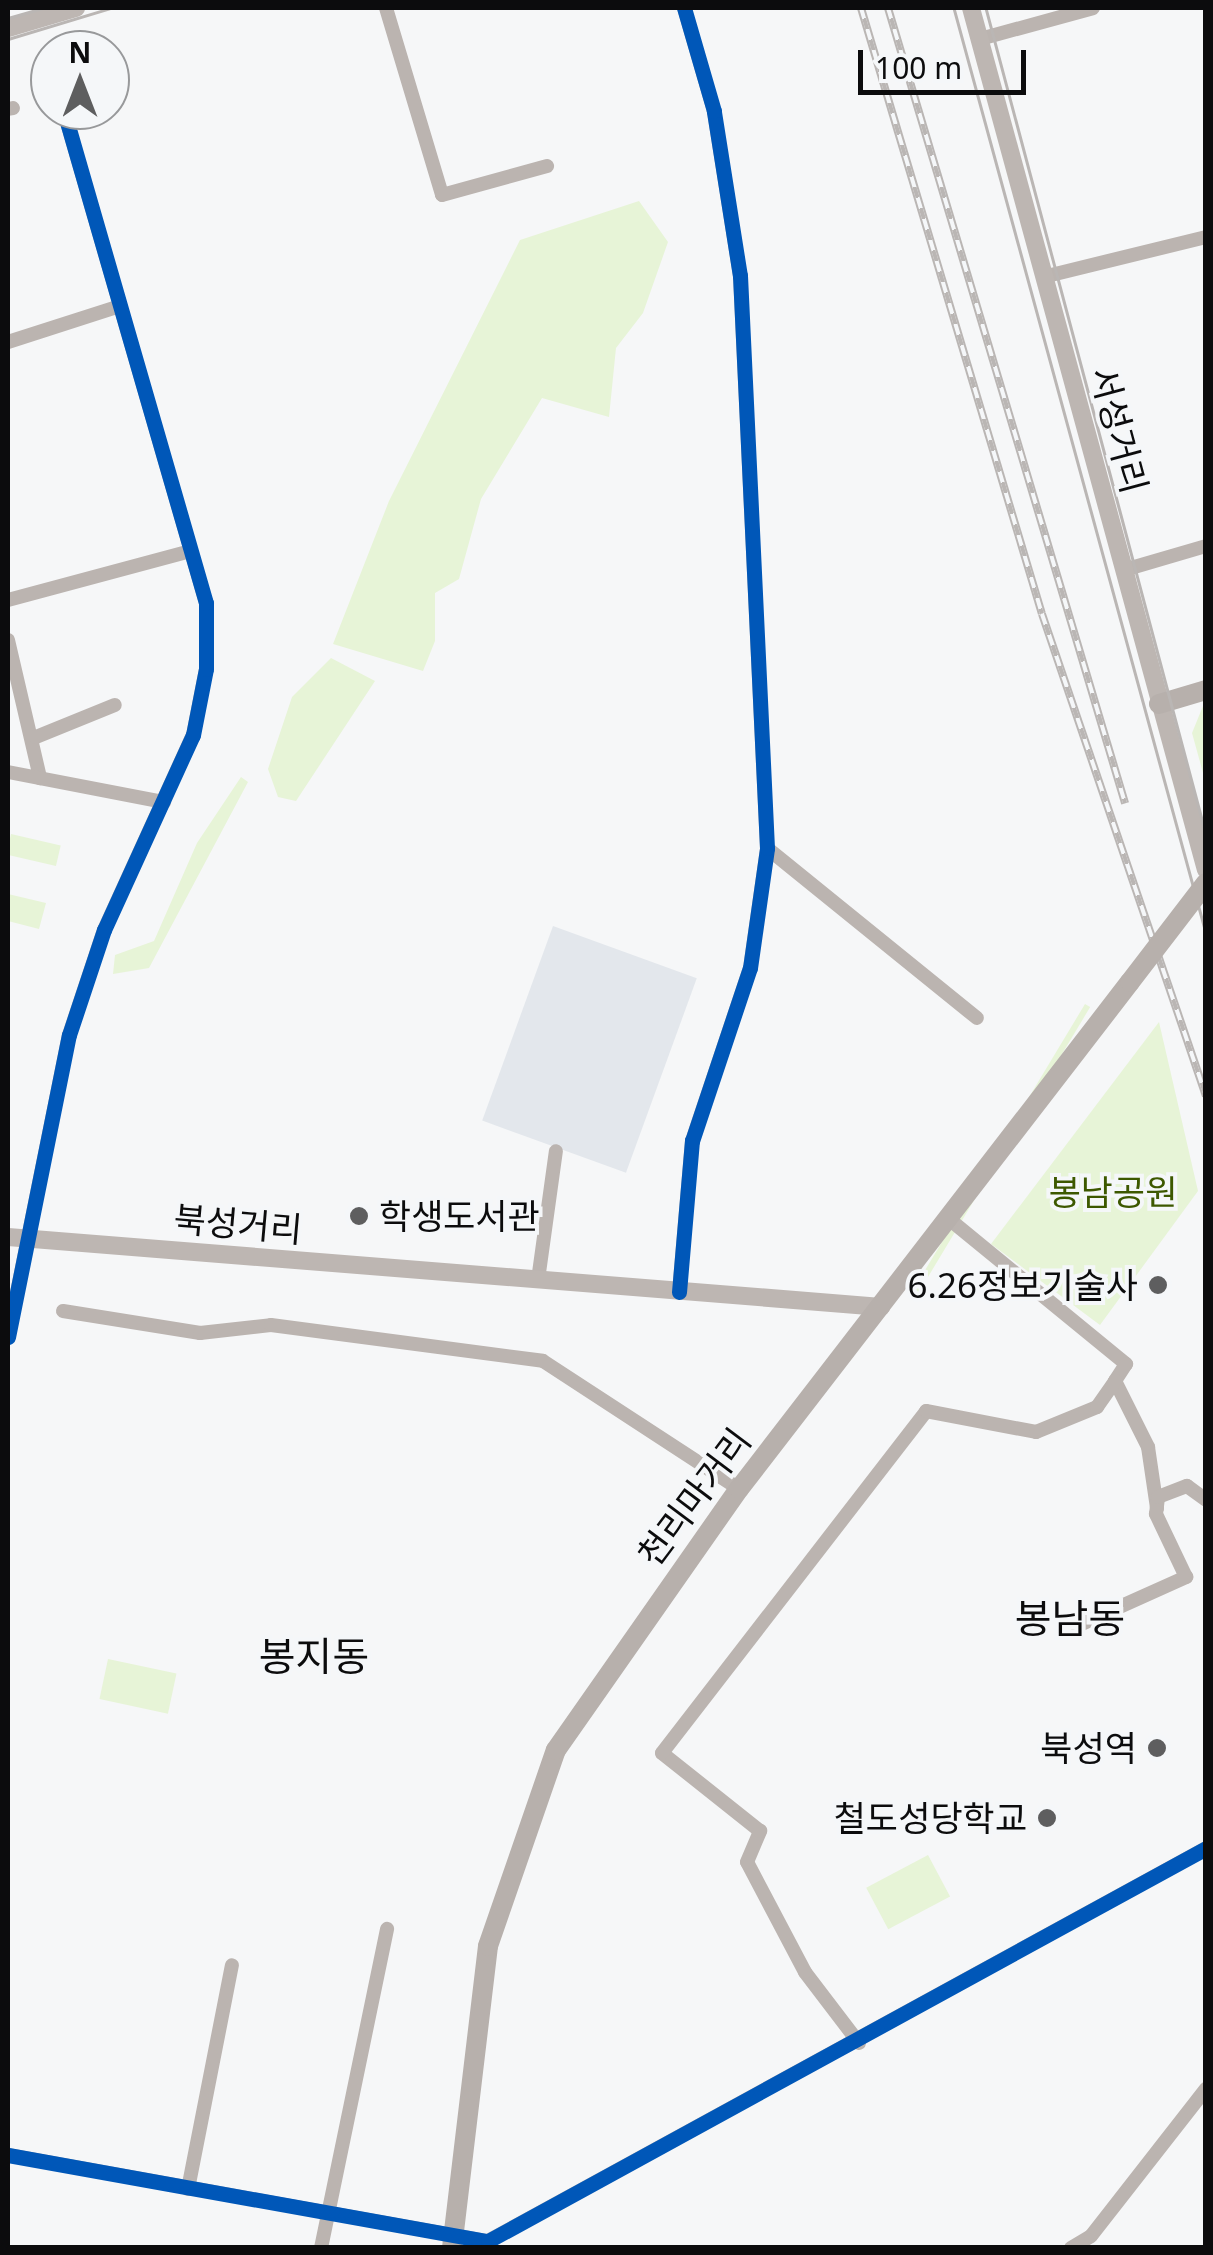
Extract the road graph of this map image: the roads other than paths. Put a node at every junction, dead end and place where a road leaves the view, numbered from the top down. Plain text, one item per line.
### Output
1 (76, 8) edge
2 (386, 8) edge
3 (684, 8) edge
4 (972, 8) edge
5 (1093, 8) edge
6 (8, 28) edge
7 (980, 39) junction
8 (69, 130) edge
9 (547, 166) dead end
10 (1206, 237) edge
11 (1043, 276) junction
12 (120, 306) junction
13 (8, 342) edge
14 (1206, 546) edge
15 (192, 551) junction
16 (1124, 570) junction
17 (8, 600) edge
18 (8, 640) edge
19 (1206, 690) edge
20 (1159, 704) junction
21 (115, 705) dead end
22 (36, 737) junction
23 (8, 772) edge
24 (40, 778) junction
25 (164, 802) junction
26 (767, 848) junction
27 (1206, 870) edge
28 (1206, 883) edge
29 (977, 1018) dead end
30 (556, 1151) dead end
31 (949, 1219) junction
32 (17, 1237) edge
33 (538, 1280) junction
34 (679, 1292) junction
35 (881, 1306) junction
36 (63, 1311) dead end
37 (8, 1337) edge
38 (1116, 1381) junction
39 (1149, 1474) junction
40 (1175, 1485) junction
41 (739, 1489) junction
42 (1206, 1500) edge
43 (1157, 1508) junction
44 (1077, 1626) dead end
45 (1206, 1848) edge
46 (386, 1930) dead end
47 (232, 1966) dead end
48 (859, 2044) junction
49 (1206, 2089) edge
50 (8, 2155) edge
51 (188, 2190) junction
52 (328, 2216) junction
53 (1090, 2242) edge
54 (452, 2244) edge
55 (321, 2248) edge
56 (1071, 2248) edge

1 - 6 main road
2 - 9 street
3 - 26 street
4 - 7 main road, 서성거리
5 - 7 street
7 - 11 main road, 서성거리
8 - 12 street
10 - 11 street
11 - 16 main road, 서성거리
12 - 13 street
12 - 15 street
14 - 16 street
15 - 17 street
15 - 25 street
16 - 20 main road, 서성거리
18 - 22 street
19 - 20 highway
20 - 27 main road, 서성거리
21 - 22 street
22 - 24 street
23 - 24 street
24 - 25 street
25 - 32 street
26 - 29 street
26 - 34 street
28 - 31 highway, 천리마거리, bridge
30 - 33 street
31 - 35 highway, 천리마거리
31 - 38 street
32 - 33 main road, 북성거리
32 - 37 street
33 - 34 main road, 북성거리
34 - 35 main road, 북성거리
35 - 41 highway, 천리마거리
36 - 41 street
38 - 39 street
38 - 48 street
39 - 40 street
39 - 43 street
40 - 42 street
40 - 43 street
41 - 54 highway, 천리마거리
43 - 44 street
45 - 48 street
46 - 52 street
47 - 51 street
48 - 54 street
49 - 53 street
50 - 51 street
51 - 52 street
52 - 54 street
52 - 55 street
53 - 56 street

